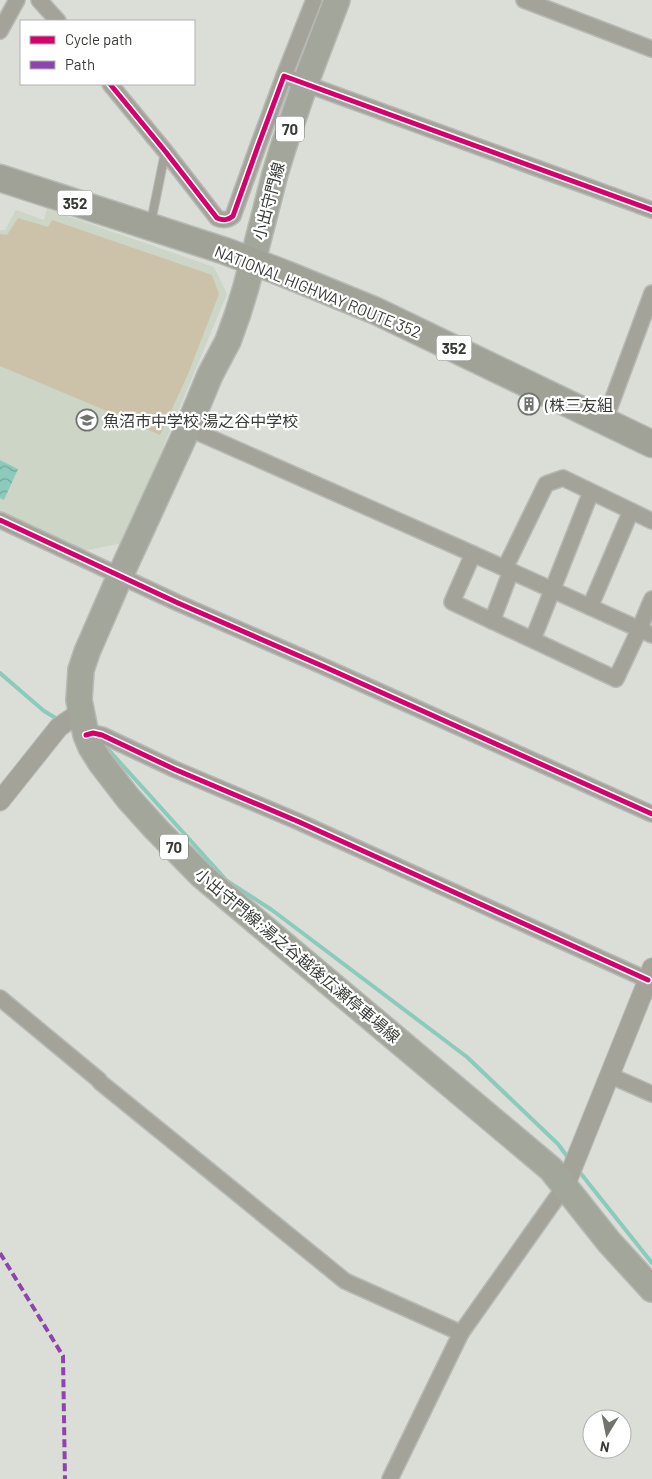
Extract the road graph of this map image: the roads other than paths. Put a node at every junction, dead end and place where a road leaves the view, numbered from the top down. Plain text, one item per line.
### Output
1 (17, 0) edge
2 (39, 0) edge
3 (314, 0) edge
4 (337, 0) edge
5 (524, 0) edge
6 (57, 20) edge
7 (0, 30) edge
8 (652, 50) edge
9 (295, 80) junction
10 (111, 85) edge
11 (165, 151) junction
12 (0, 178) edge
13 (652, 210) edge
14 (150, 227) junction
15 (252, 261) junction
16 (652, 293) edge
17 (604, 420) junction
18 (188, 428) junction
19 (652, 444) edge
20 (591, 492) junction
21 (631, 511) junction
22 (0, 520) edge
23 (652, 521) edge
24 (473, 554) junction
25 (508, 570) junction
26 (120, 576) junction
27 (552, 590) junction
28 (652, 599) edge
29 (590, 607) junction
30 (492, 620) junction
31 (646, 633) edge
32 (532, 640) junction
33 (84, 724) junction
34 (0, 800) edge
35 (652, 814) edge
36 (650, 974) edge
37 (0, 998) edge
38 (609, 1075) junction
39 (652, 1094) edge
40 (565, 1186) junction
41 (652, 1289) edge
42 (461, 1333) junction
43 (390, 1479) edge

1 - 7 street
2 - 6 street
3 - 9 street
4 - 9 main road, 小出守門線 / 70
5 - 8 street
9 - 11 street
9 - 13 street
9 - 15 main road, 小出守門線 / 70
10 - 11 street
11 - 14 lane
12 - 14 highway, NATIONAL HIGHWAY ROUTE 352 / 352
14 - 15 highway, NATIONAL HIGHWAY ROUTE 352 / 352
15 - 17 highway, NATIONAL HIGHWAY ROUTE 352 / 352
15 - 18 main road, 小出守門線;湯之谷越後広瀬停車場線 / 70
16 - 17 street
17 - 19 highway, NATIONAL HIGHWAY ROUTE 352 / 352
18 - 24 street
18 - 26 main road, 小出守門線;湯之谷越後広瀬停車場線 / 70
20 - 21 street
20 - 25 street
20 - 27 street
21 - 23 street
21 - 29 street
22 - 26 street
24 - 25 street
24 - 30 street
25 - 27 street
25 - 30 street
26 - 33 main road, 小出守門線;湯之谷越後広瀬停車場線 / 70
26 - 35 street
27 - 29 street
27 - 32 street
28 - 31 street
29 - 31 street
30 - 32 street
31 - 32 street
33 - 34 street
33 - 36 street
33 - 40 main road, 小出守門線;湯之谷越後広瀬停車場線 / 70
36 - 38 street
37 - 42 street
38 - 39 street
38 - 40 street
40 - 41 main road, 小出守門線;湯之谷越後広瀬停車場線 / 70
40 - 42 street
42 - 43 street

